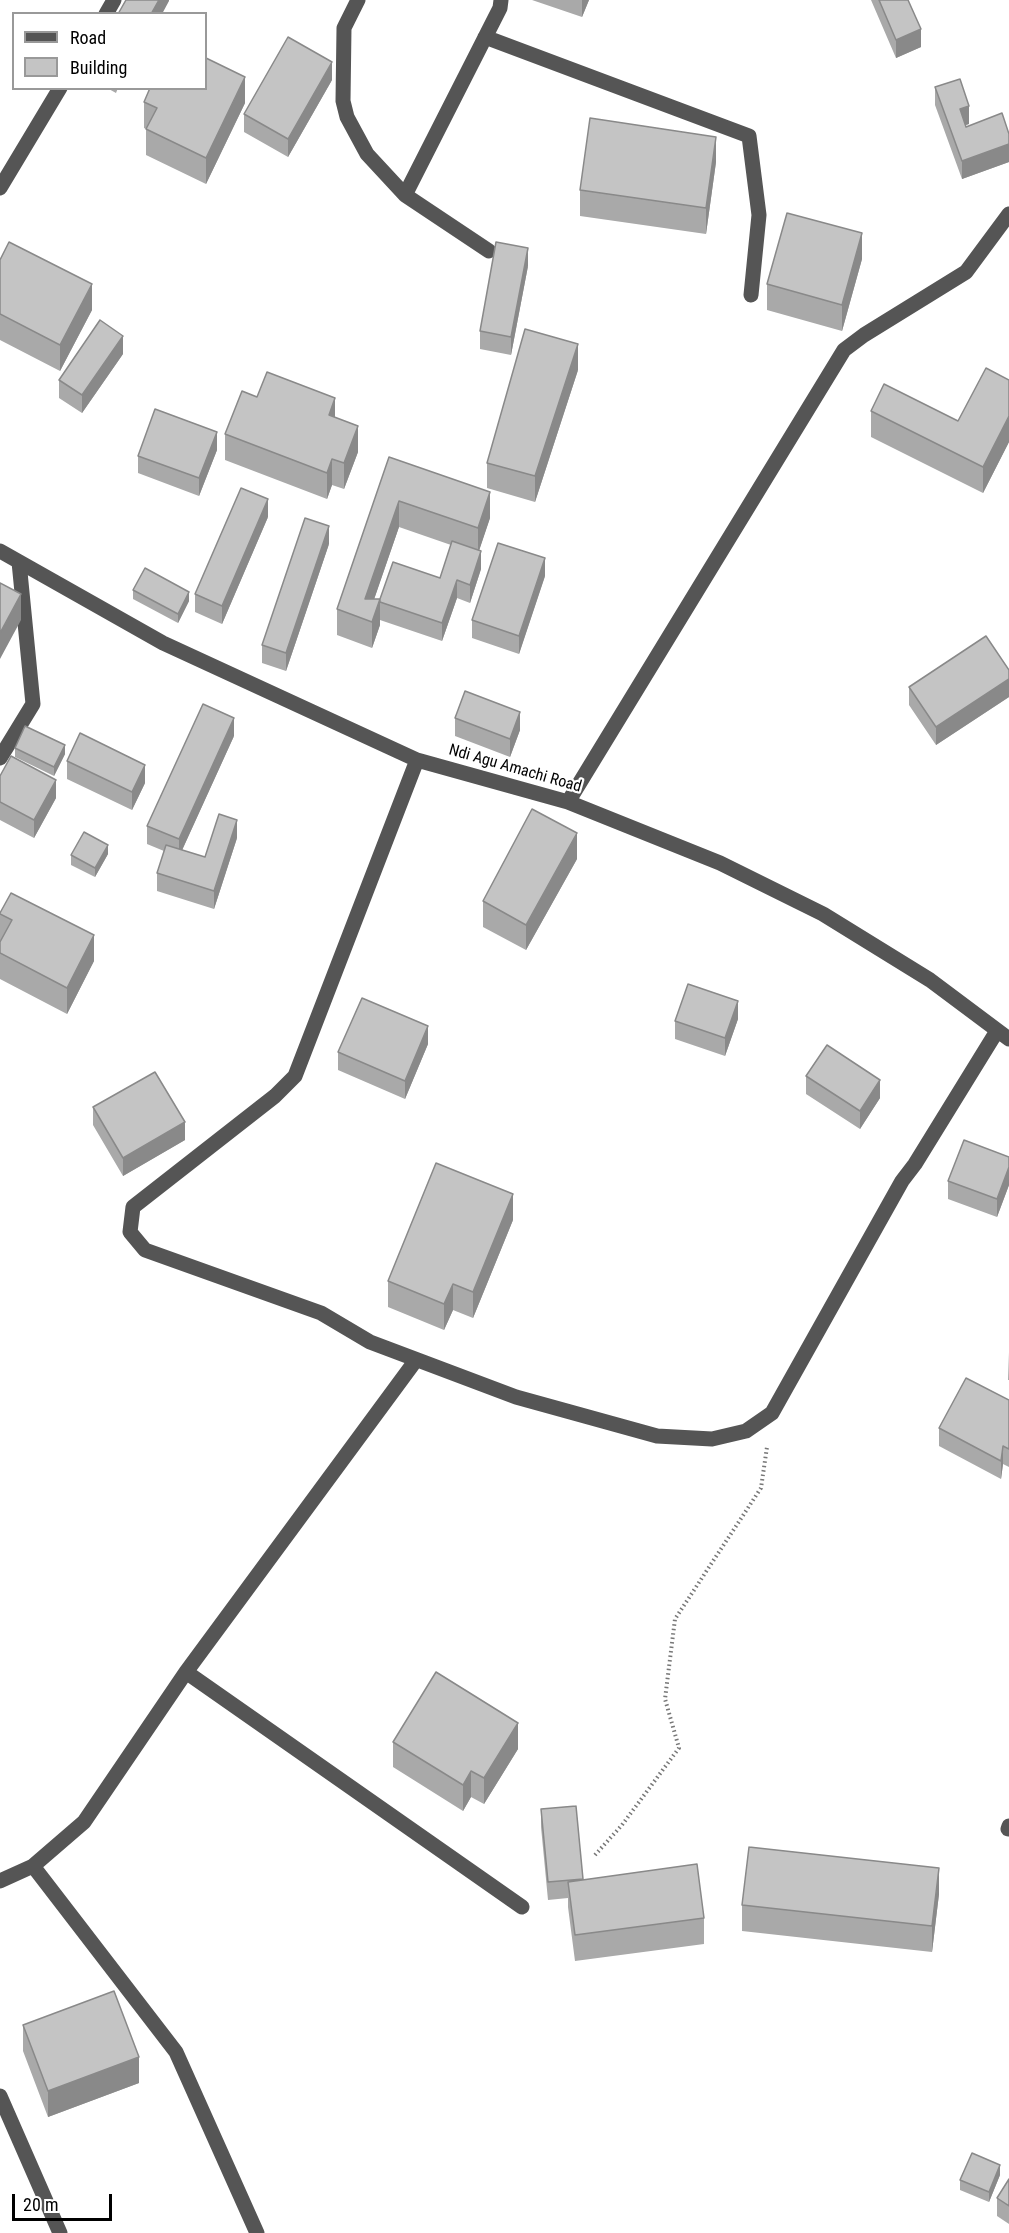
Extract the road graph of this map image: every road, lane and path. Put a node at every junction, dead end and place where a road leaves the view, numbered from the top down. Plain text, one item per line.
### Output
1 (358, 0) edge
2 (501, 0) edge
3 (485, 37) junction
4 (59, 90) edge
5 (0, 188) edge
6 (405, 195) junction
7 (1009, 214) edge
8 (489, 251) dead end
9 (751, 295) dead end
10 (0, 551) edge
11 (20, 561) junction
12 (0, 758) edge
13 (417, 760) junction
14 (568, 802) junction
15 (1003, 1035) edge
16 (416, 1360) junction
17 (772, 1413) junction
18 (186, 1672) junction
19 (595, 1855) dead end
20 (33, 1866) junction
21 (0, 1881) edge
22 (522, 1907) dead end
23 (0, 2097) edge
24 (60, 2233) edge
25 (257, 2233) edge

1 - 6 street
2 - 3 street
3 - 6 street
3 - 9 street
4 - 5 street
6 - 8 street
7 - 14 street
10 - 11 street, Ndi Agu Amachi Road
11 - 12 street
11 - 13 street, Ndi Agu Amachi Road
13 - 14 street, Ndi Agu Amachi Road
13 - 16 street
14 - 15 street, Ndi Agu Amachi Road
15 - 17 street
16 - 17 street
16 - 18 street
17 - 19 path
18 - 20 street
18 - 22 street
20 - 21 street
20 - 25 street
23 - 24 street

